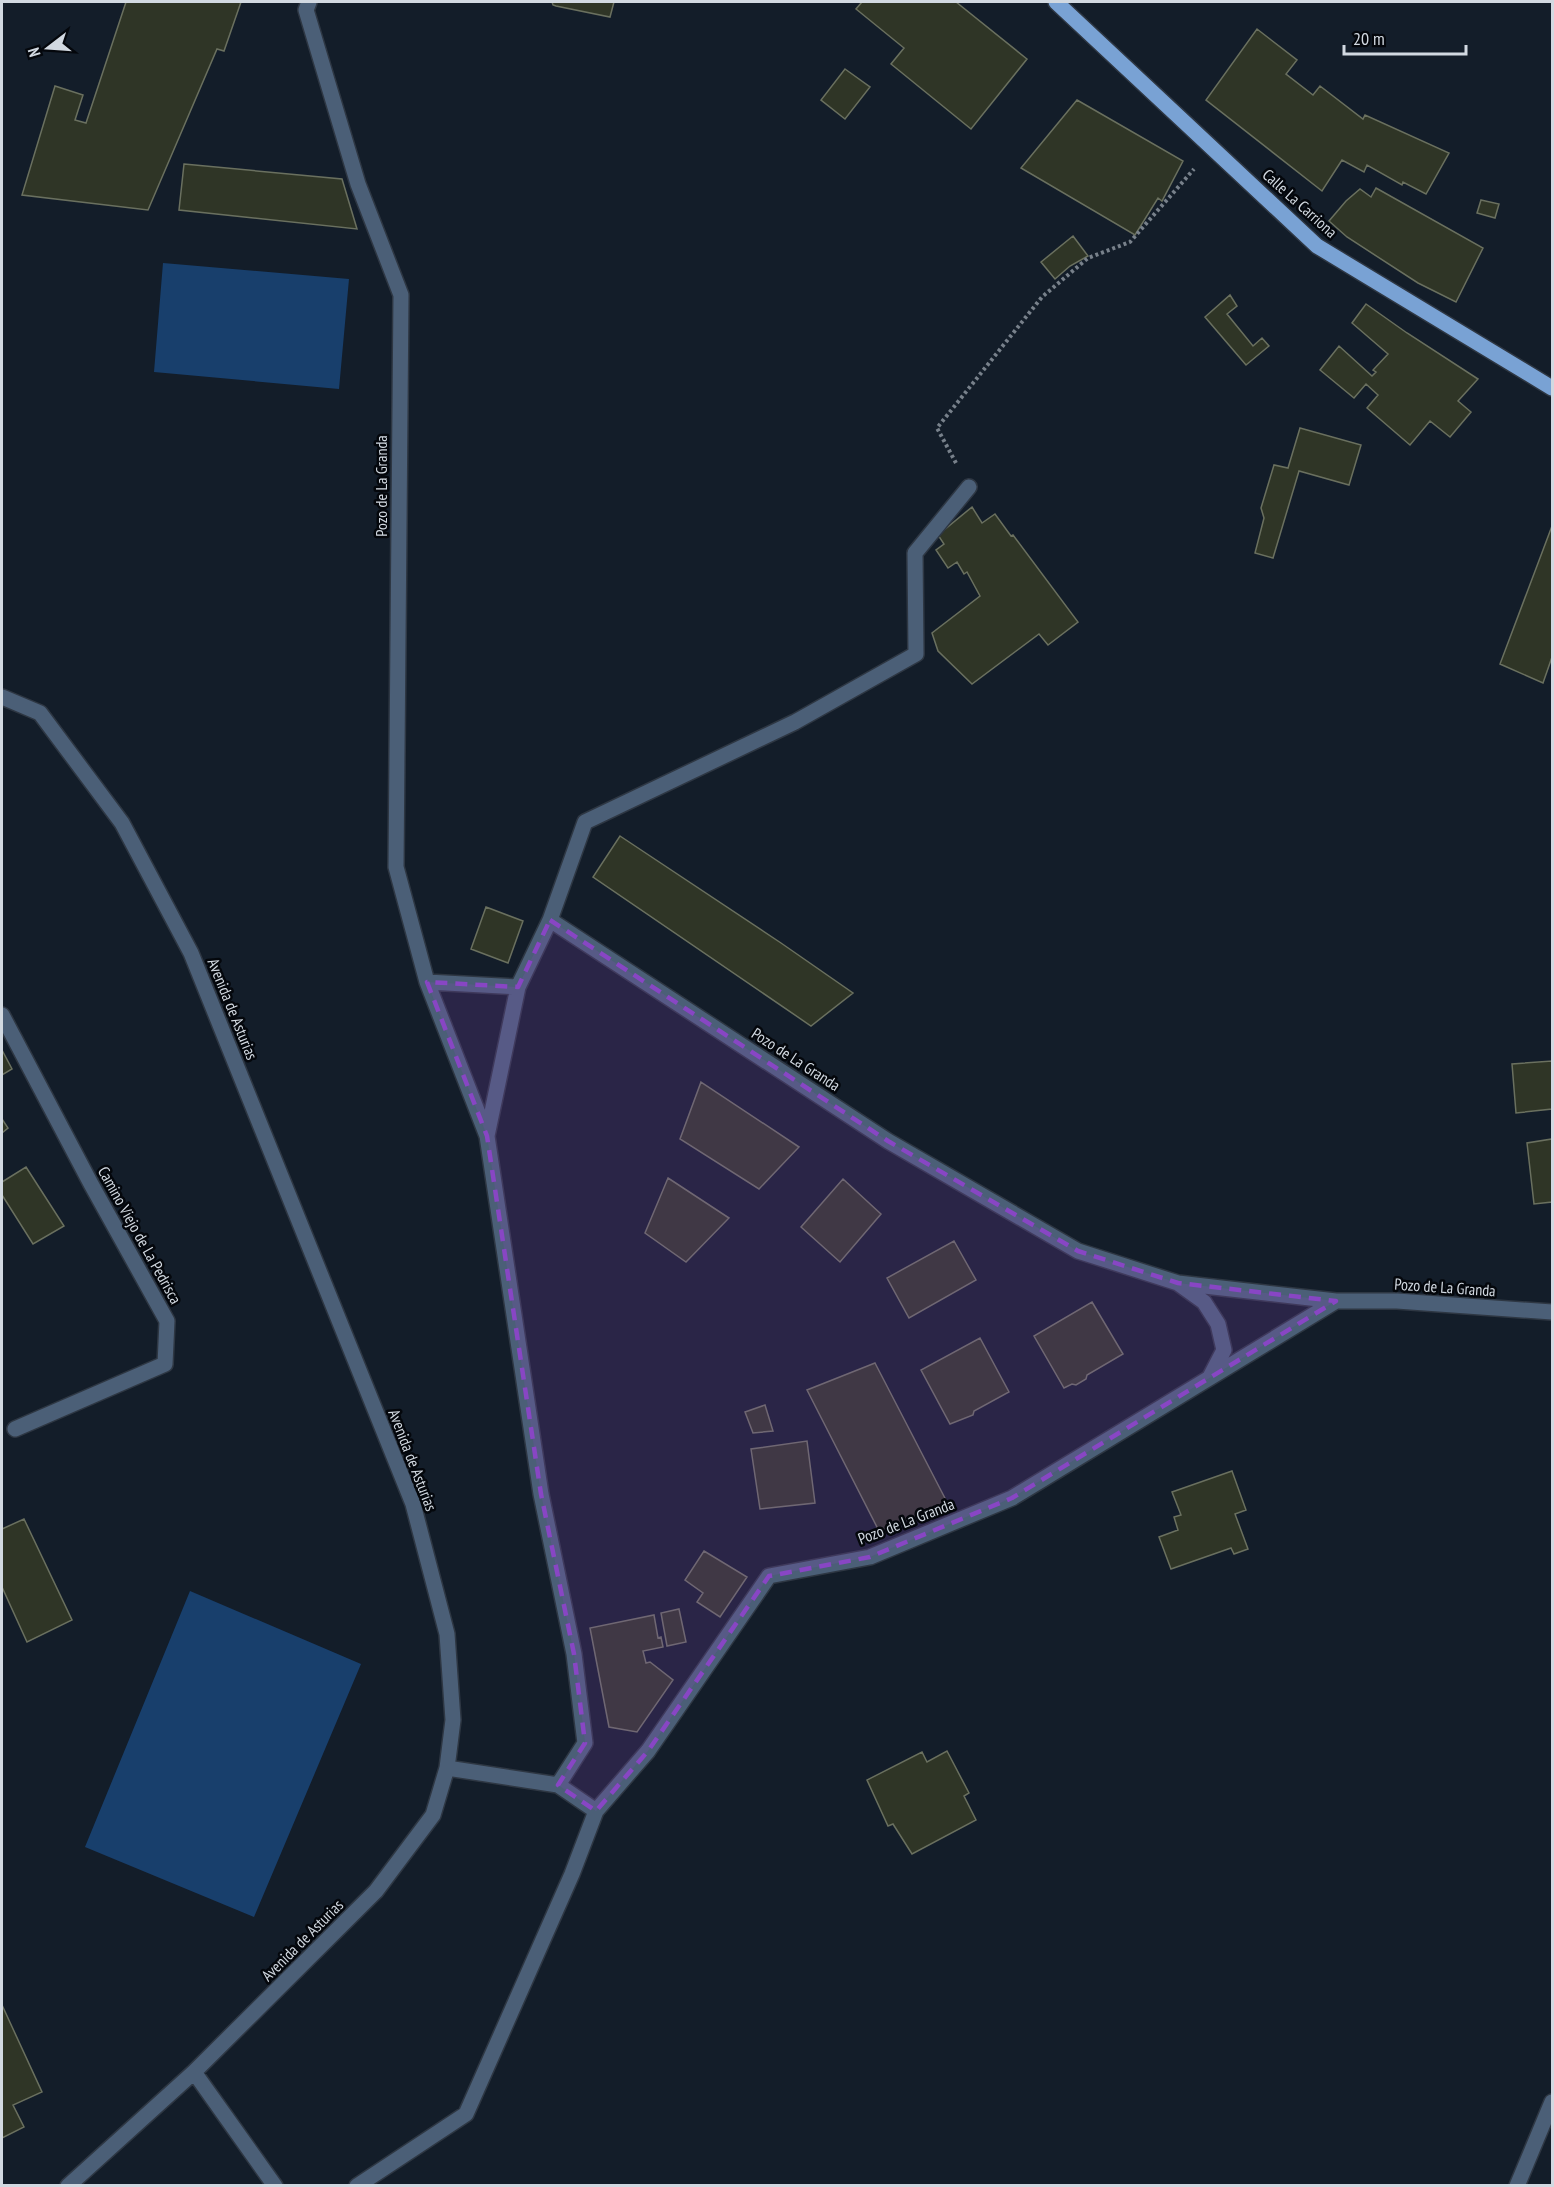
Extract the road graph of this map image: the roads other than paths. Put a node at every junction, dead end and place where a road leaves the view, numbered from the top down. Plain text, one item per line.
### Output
1 (309, 2) edge
2 (1056, 2) edge
3 (1552, 388) edge
4 (969, 487) road end
5 (2, 697) edge
6 (550, 920) junction
7 (427, 982) junction
8 (518, 987) junction
9 (2, 1015) edge
10 (487, 1136) junction
11 (1178, 1283) junction
12 (1336, 1301) junction
13 (1552, 1312) edge
14 (1210, 1377) junction
15 (15, 1429) dead end
16 (447, 1768) junction
17 (558, 1785) junction
18 (596, 1811) junction
19 (194, 2072) junction
20 (1552, 2102) edge
21 (68, 2186) edge
22 (275, 2186) edge
23 (357, 2186) edge
24 (1517, 2186) edge

1 - 7 street, Pozo de La Granda
2 - 3 main road, Calle La Carriona
4 - 6 street, Pozo de La Granda
5 - 16 street, Avenida de Asturias
6 - 8 street, Pozo de La Granda
6 - 11 street, Pozo de La Granda
7 - 8 street
7 - 10 street, Pozo de La Granda
8 - 10 street, Pozo de La Granda
9 - 15 street, Camino Viejo de La Pedrisca
10 - 17 street, Pozo de La Granda
11 - 12 street, Pozo de La Granda
11 - 14 street
12 - 13 street, Pozo de La Granda
12 - 14 street, Pozo de La Granda
14 - 18 street, Pozo de La Granda
16 - 17 street
16 - 19 street, Avenida de Asturias
17 - 18 street
18 - 23 street
19 - 21 street, Avenida de Asturias
19 - 22 street
20 - 24 street

